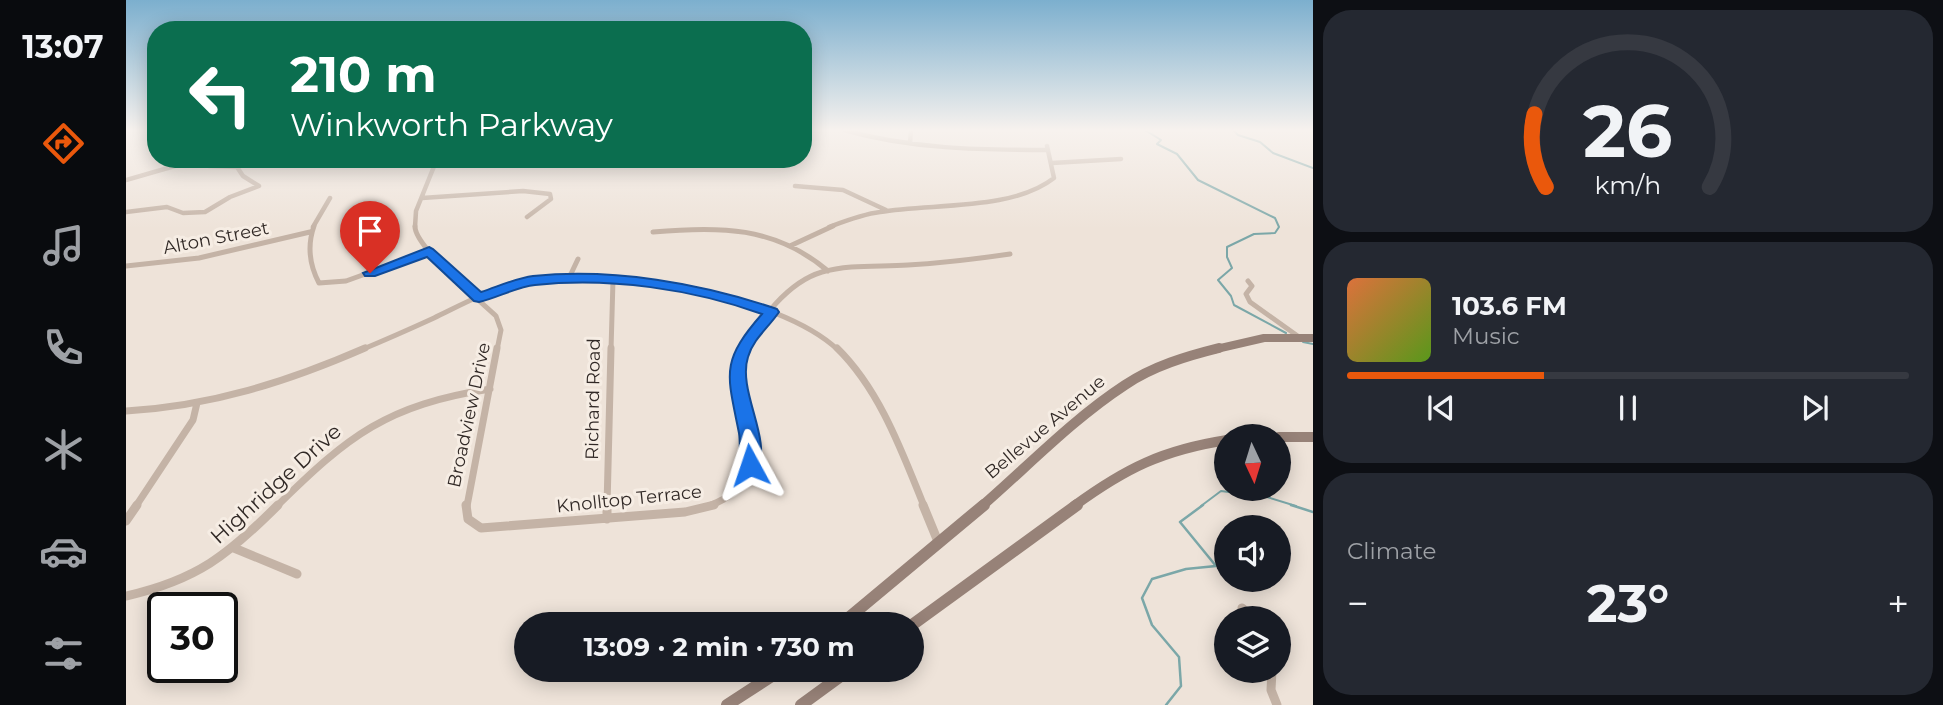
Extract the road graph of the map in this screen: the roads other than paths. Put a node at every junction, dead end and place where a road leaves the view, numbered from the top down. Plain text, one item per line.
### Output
1 (1052, 163) edge
2 (168, 168) edge
3 (238, 168) edge
4 (434, 168) edge
5 (126, 180) edge
6 (796, 186) dead end
7 (330, 198) dead end
8 (422, 198) junction
9 (887, 211) junction
10 (126, 212) edge
11 (527, 217) dead end
12 (310, 232) junction
13 (653, 232) dead end
14 (792, 245) junction
15 (429, 251) junction
16 (1010, 254) dead end
17 (578, 259) dead end
18 (126, 266) edge
19 (828, 271) junction
20 (569, 278) junction
21 (613, 280) junction
22 (1248, 281) dead end
23 (479, 298) junction
24 (772, 312) junction
25 (1300, 337) junction
26 (1313, 338) edge
27 (490, 389) junction
28 (197, 404) junction
29 (126, 411) edge
30 (1292, 437) edge
31 (1313, 437) edge
32 (1214, 442) edge
33 (607, 519) junction
34 (126, 521) edge
35 (492, 529) joint
36 (939, 544) junction
37 (234, 548) junction
38 (297, 574) dead end
39 (126, 596) edge
40 (856, 612) edge
41 (924, 616) edge
42 (762, 682) edge
43 (833, 682) edge
44 (1271, 683) edge
45 (727, 705) edge
46 (802, 705) edge
47 (1277, 705) edge

1 - 9 street
2 - 5 street
3 - 10 street
4 - 8 street, Broadview Drive
6 - 9 street
7 - 12 street
8 - 11 street
8 - 15 street, Broadview Drive
9 - 14 street
12 - 15 street
12 - 18 street, Alton Street
13 - 14 street
14 - 19 street
15 - 23 street, Broadview Drive
16 - 19 street, Knolltop Terrace
17 - 20 street
19 - 24 street, Knolltop Terrace
20 - 21 street
20 - 23 street
21 - 24 street
21 - 33 street, Richard Road
22 - 25 street
23 - 27 street, Broadview Drive
23 - 28 street
24 - 33 street, Knolltop Terrace
24 - 36 street
25 - 26 street, Bellevue Avenue
25 - 36 street, Bellevue Avenue
27 - 35 street, Broadview Drive
27 - 37 street, Highridge Drive
28 - 29 street
28 - 34 street
30 - 31 street
32 - 41 street
33 - 35 street, Knolltop Terrace
36 - 40 street, Bellevue Avenue
37 - 38 street
37 - 39 street, Highridge Drive
42 - 45 street
43 - 46 street
44 - 47 street

